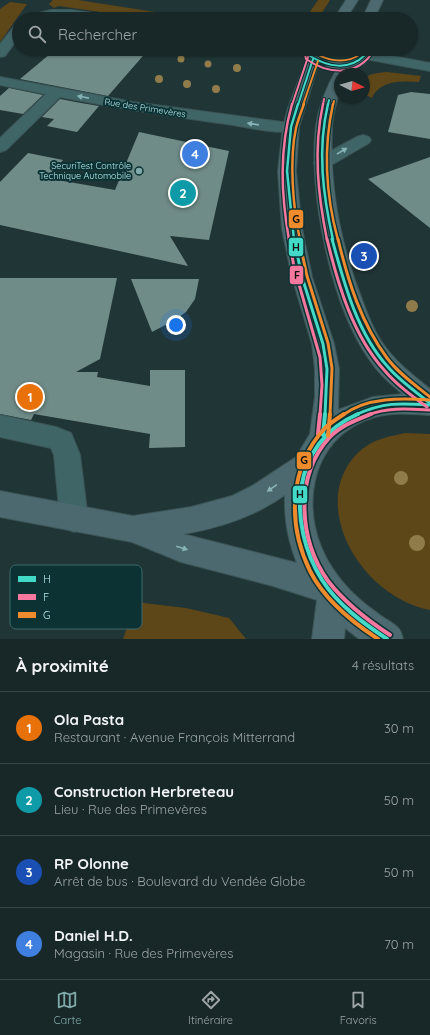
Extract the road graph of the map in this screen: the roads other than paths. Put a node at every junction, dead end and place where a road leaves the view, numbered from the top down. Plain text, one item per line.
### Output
1 (352, 0) edge
2 (377, 0) edge
3 (38, 4) dead end
4 (36, 12) edge
5 (344, 12) edge
6 (371, 12) edge
7 (12, 37) edge
8 (0, 53) edge
9 (310, 56) edge
10 (314, 56) edge
11 (361, 56) edge
12 (381, 56) edge
13 (346, 65) junction
14 (430, 67) edge
15 (0, 81) edge
16 (57, 92) junction
17 (292, 127) junction
18 (8, 133) edge
19 (363, 140) dead end
20 (0, 147) edge
21 (322, 163) junction
22 (430, 404) edge
23 (0, 426) edge
24 (323, 435) junction
25 (304, 466) junction
26 (0, 504) edge
27 (74, 518) junction
28 (132, 529) junction
29 (331, 591) junction
30 (328, 639) edge
31 (387, 639) edge

1 - 5 main road
2 - 6 main road
3 - 4 street
7 - 8 street
9 - 17 main road
10 - 13 main road
11 - 13 main road
12 - 14 street
13 - 21 main road
15 - 16 street, Rue des Primevères
17 -> 16 street, Rue des Primevères
16 - 18 street
17 - 24 main road
18 - 20 street
21 -> 19 street
21 - 22 main road
22 - 24 main road
23 - 27 street
24 - 25 main road
25 -> 28 main road
25 - 29 main road
26 - 27 main road
27 - 28 main road
28 -> 29 main road
29 - 30 main road
29 - 31 main road

